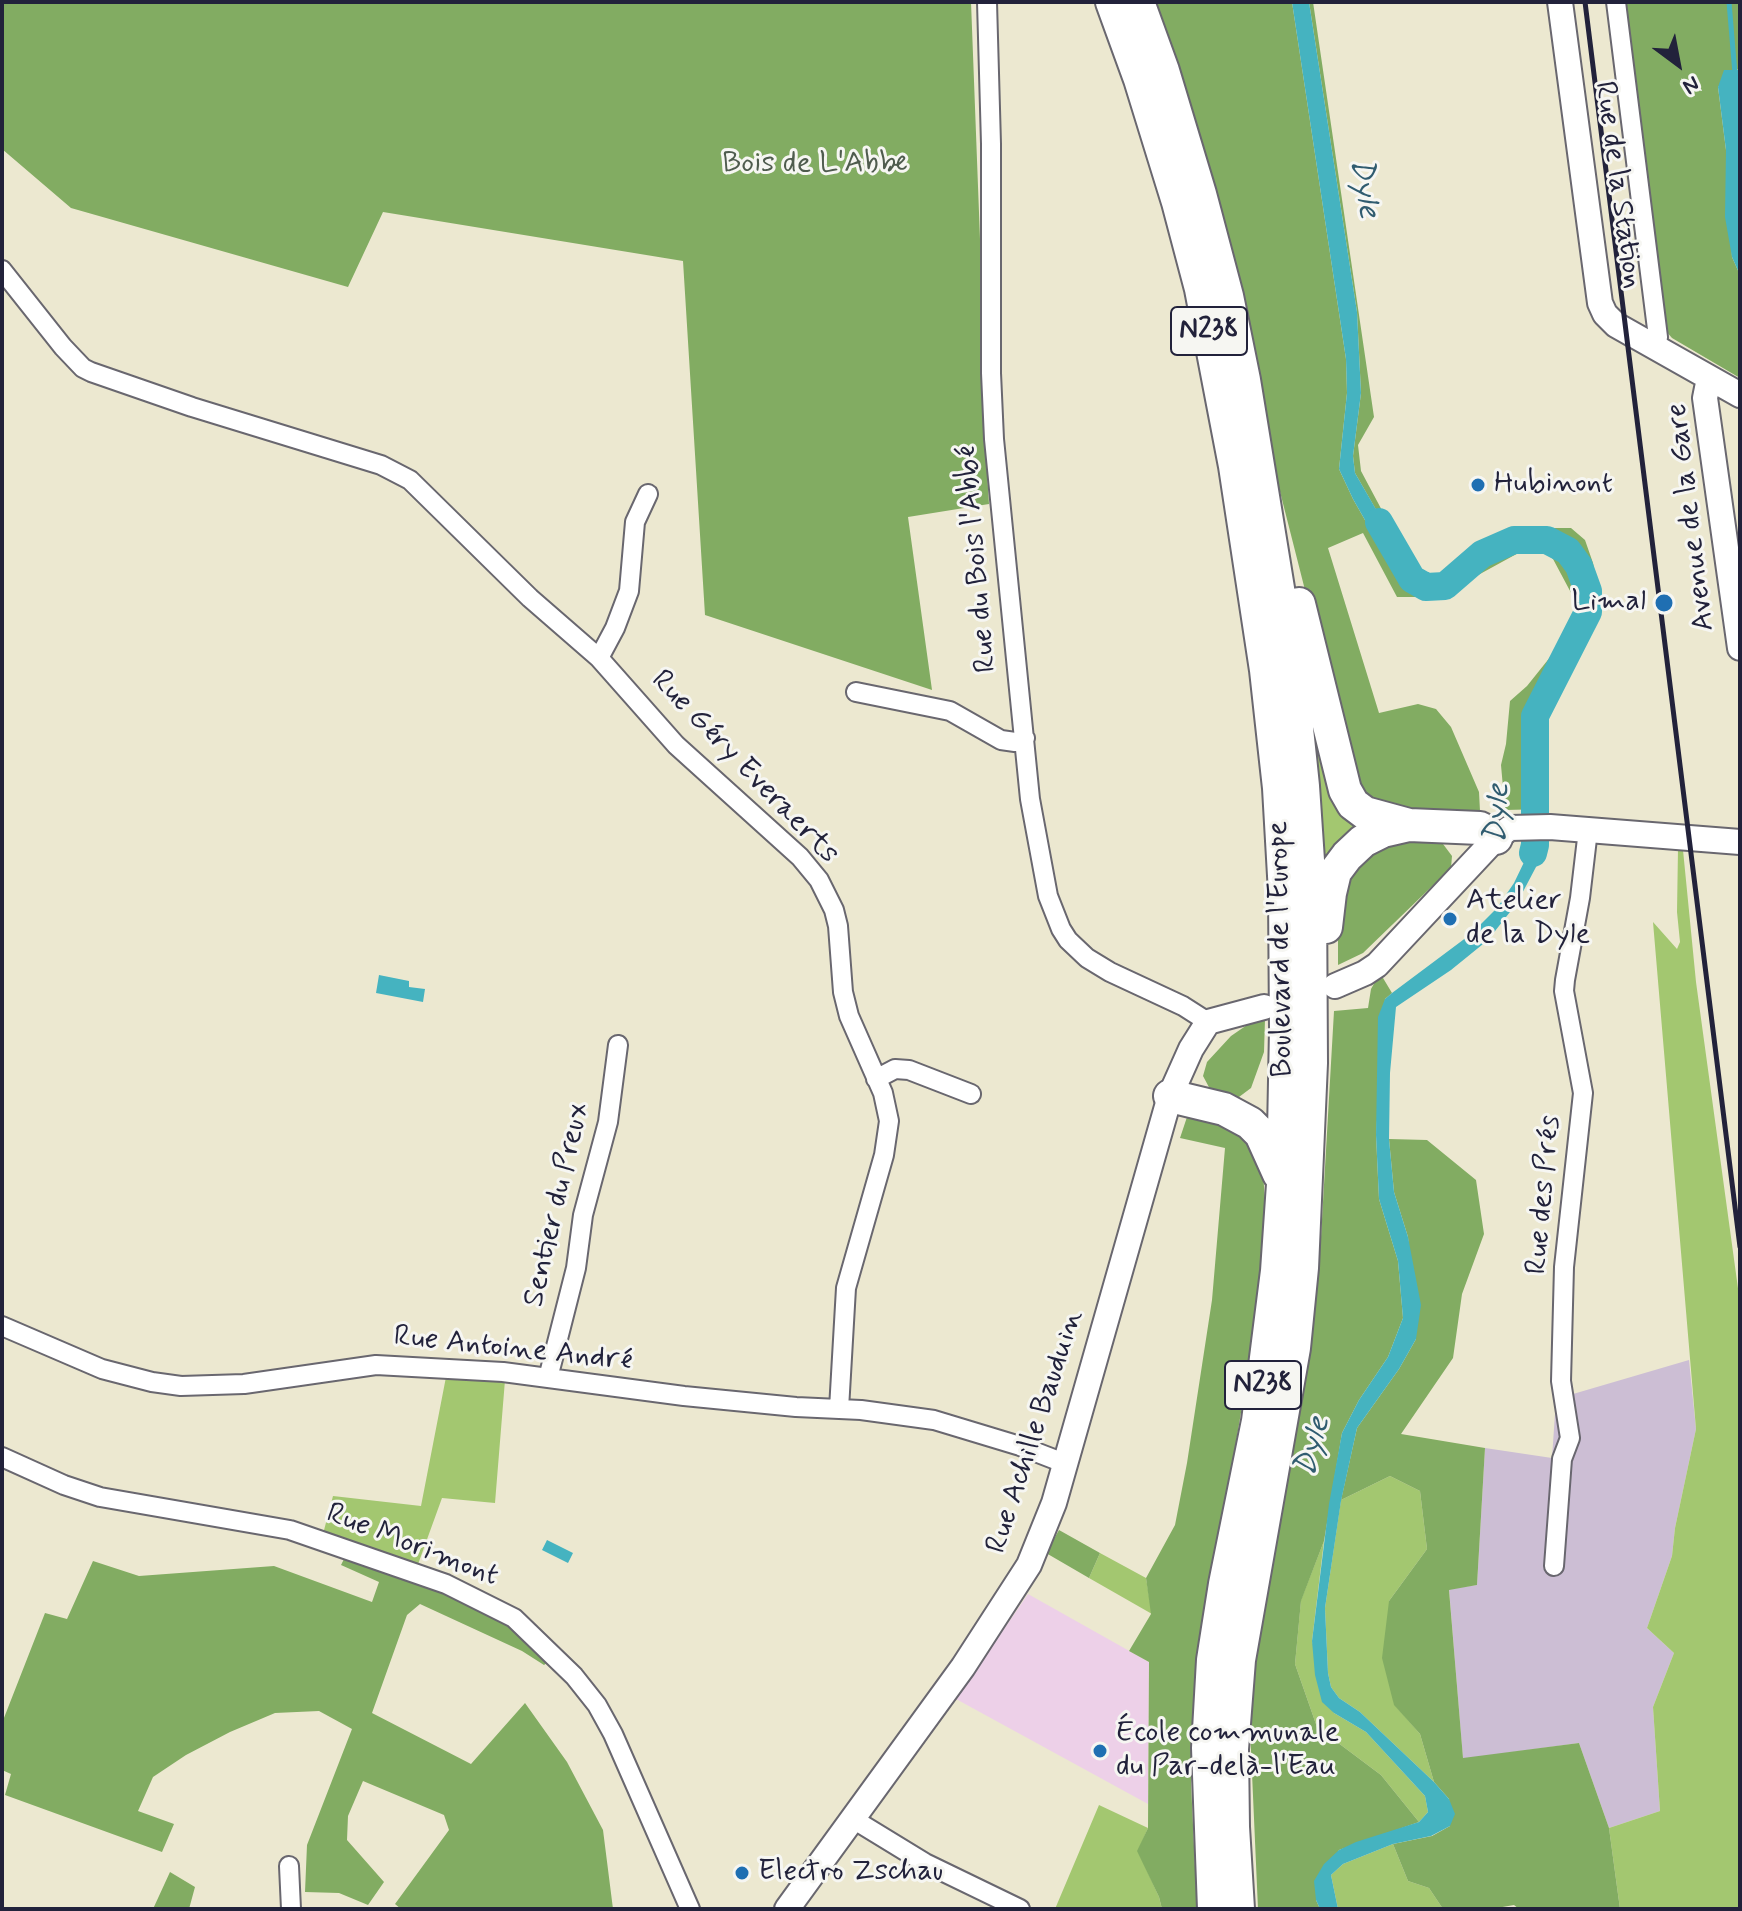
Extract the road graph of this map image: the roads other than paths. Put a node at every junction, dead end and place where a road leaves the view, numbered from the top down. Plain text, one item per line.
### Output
1 (987, 2) edge
2 (1112, 2) edge
3 (1138, 2) edge
4 (1560, 2) edge
5 (1616, 2) edge
6 (2, 270) edge
7 (1656, 347) junction
8 (1709, 378) junction
9 (1740, 395) edge
10 (648, 494) dead end
11 (1274, 567) junction
12 (1740, 648) edge
13 (599, 658) junction
14 (856, 692) dead end
15 (1025, 738) junction
16 (1409, 825) junction
17 (1588, 830) junction
18 (1496, 838) junction
19 (1740, 842) edge
20 (1324, 977) junction
21 (1264, 1007) dead end
22 (1208, 1022) junction
23 (1286, 1029) junction
24 (618, 1045) dead end
25 (876, 1079) junction
26 (971, 1094) dead end
27 (1170, 1096) junction
28 (1224, 1109) junction
29 (1283, 1184) junction
30 (2, 1327) edge
31 (548, 1378) junction
32 (839, 1409) junction
33 (2, 1457) edge
34 (1064, 1463) junction
35 (1554, 1566) dead end
36 (853, 1819) junction
37 (289, 1866) dead end
38 (291, 1909) edge
39 (690, 1909) edge
40 (787, 1909) edge
41 (1020, 1909) edge
42 (1214, 1909) edge
43 (1238, 1909) edge

1 - 15 street, Rue du Bois l'Abbé
2 - 23 highway, Boulevard de l'Europe / N238
3 - 11 highway, Boulevard de l'Europe / N238
4 - 7 street, Rue de la Station
5 - 7 street
6 - 13 street, Rue Géry Everaerts
7 - 8 street, Rue de la Station
8 - 9 street, Rue de la Station
8 - 12 street, Avenue de la Gare
10 - 13 street
11 - 16 highway
11 - 20 highway, Boulevard de l'Europe / N238
13 - 25 street, Rue Géry Everaerts
14 - 15 street
15 - 22 street, Rue du Bois l'Abbé
16 - 18 highway
16 - 20 highway
17 - 18 street
17 - 19 street
17 - 35 street, Rue des Prés
18 - 20 street
20 - 43 highway, Boulevard de l'Europe / N238
21 - 22 street
22 - 27 street, Rue Achille Bauduin
23 - 28 highway
23 - 29 highway, Boulevard de l'Europe / N238
24 - 31 street, Sentier du Preux
25 - 26 street
25 - 32 street, Rue Géry Everaerts
27 - 28 highway
27 - 34 street, Rue Achille Bauduin
28 - 29 highway
29 - 42 highway, Boulevard de l'Europe / N238
30 - 31 street, Rue Antoine André
31 - 32 street, Rue Antoine André
32 - 34 street
33 - 39 street, Rue Morimont
34 - 36 street, Rue Achille Bauduin
36 - 40 street, Rue Achille Bauduin
36 - 41 street
37 - 38 street

